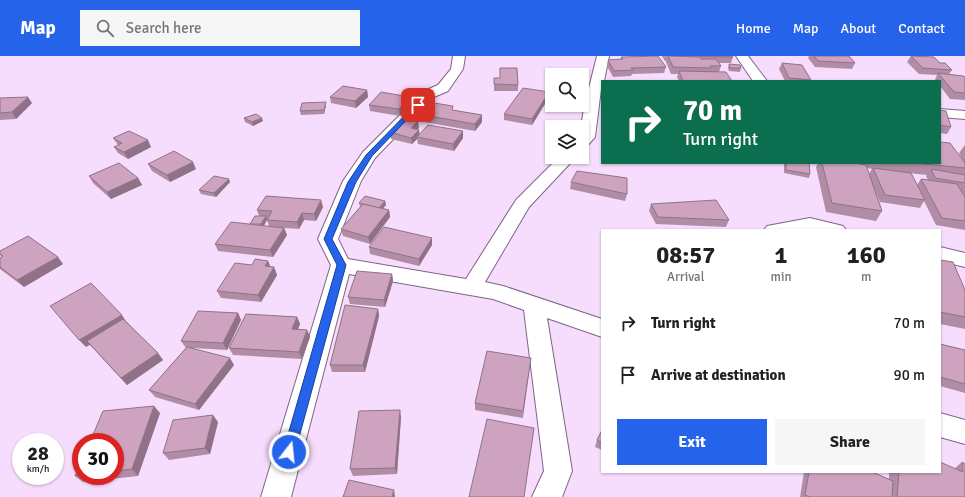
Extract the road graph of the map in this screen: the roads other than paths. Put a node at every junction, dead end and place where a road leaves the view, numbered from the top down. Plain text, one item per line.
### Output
1 (459, 56) edge
2 (603, 56) edge
3 (742, 56) edge
4 (759, 80) edge
5 (941, 113) edge
6 (965, 115) edge
7 (589, 122) edge
8 (561, 164) edge
9 (780, 229) edge
10 (832, 229) edge
11 (941, 254) edge
12 (965, 260) edge
13 (341, 265) junction
14 (471, 288) junction
15 (534, 305) junction
16 (601, 328) edge
17 (941, 425) edge
18 (965, 432) edge
19 (276, 497) edge
20 (547, 497) edge

1 - 13 street
2 - 7 street
3 - 4 street
5 - 6 street
8 - 14 street
9 - 10 street
11 - 12 street
13 - 14 street
13 - 19 street
14 - 15 street
15 - 16 street
15 - 20 street
17 - 18 street

